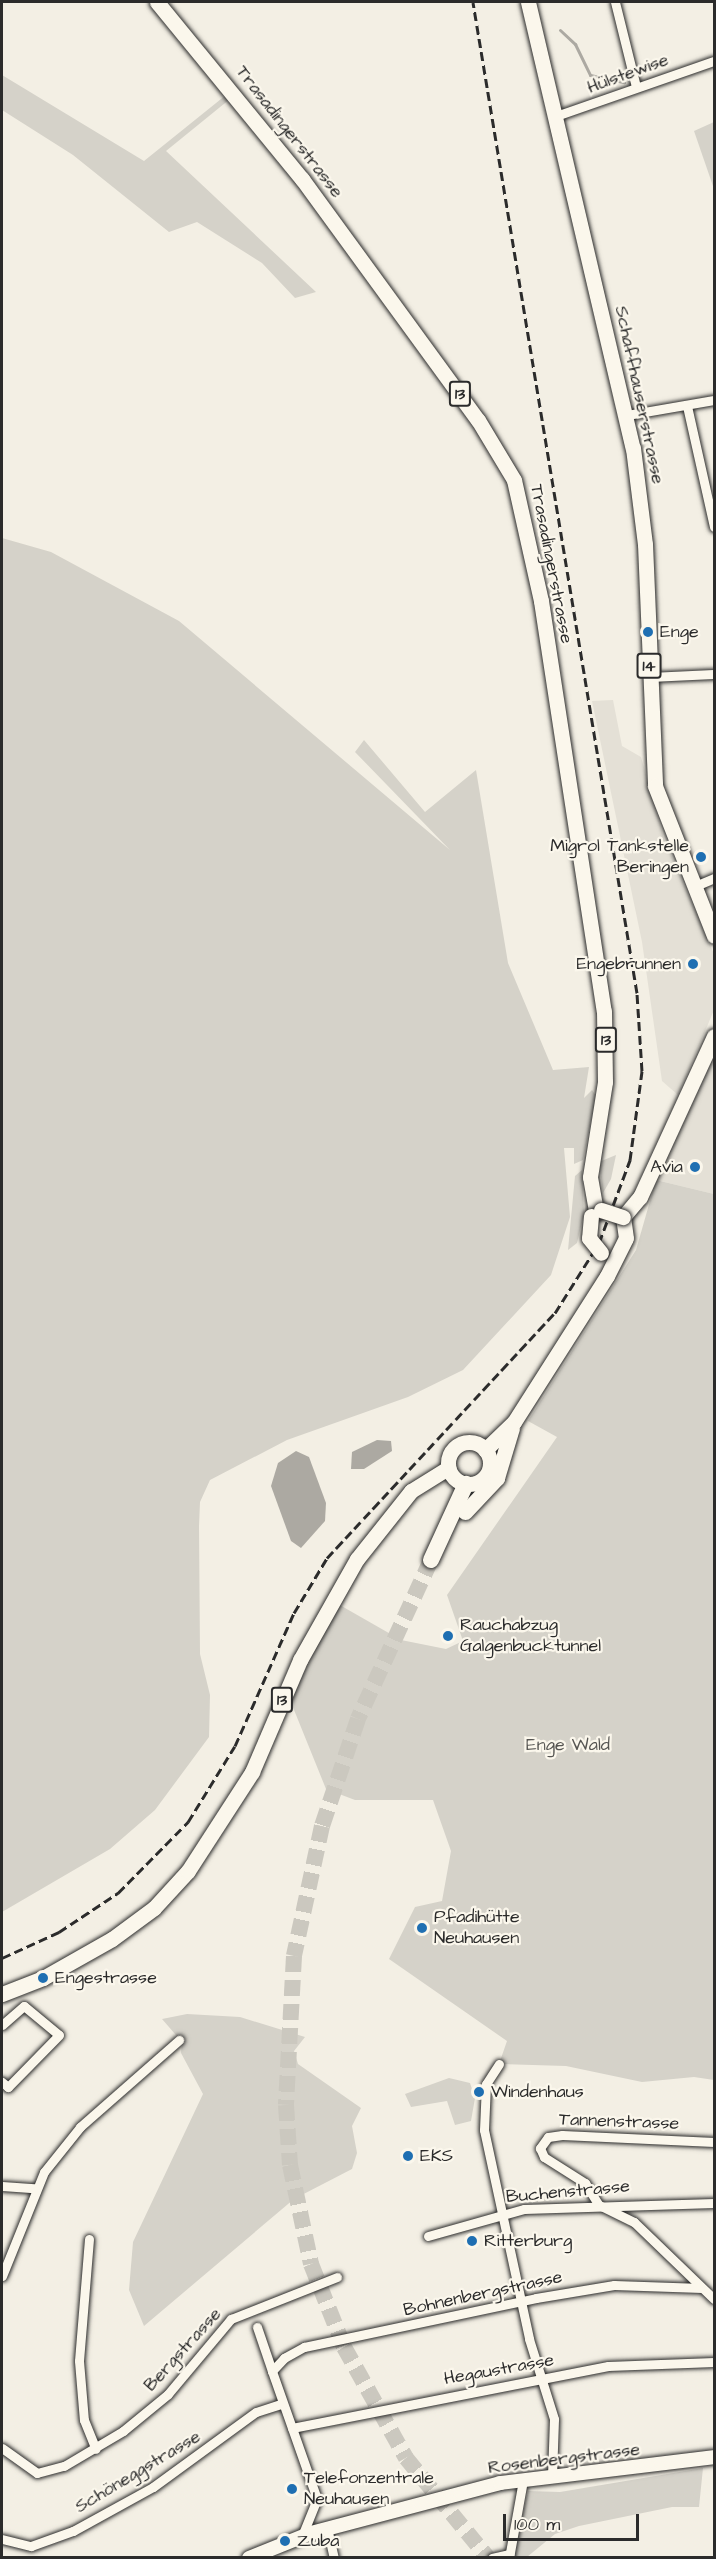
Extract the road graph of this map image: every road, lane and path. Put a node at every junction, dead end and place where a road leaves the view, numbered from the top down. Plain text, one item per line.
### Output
1 (157, 2) edge
2 (528, 2) edge
3 (615, 2) edge
4 (714, 61) edge
5 (636, 87) junction
6 (553, 117) junction
7 (714, 400) edge
8 (687, 406) junction
9 (627, 415) junction
10 (714, 527) edge
11 (714, 674) edge
12 (649, 677) junction
13 (714, 878) edge
14 (693, 887) junction
15 (714, 936) edge
16 (714, 1036) edge
17 (596, 1213) junction
18 (625, 1220) junction
19 (589, 1302) junction
20 (514, 1422) junction
21 (485, 1450) junction
22 (448, 1468) junction
23 (466, 1484) junction
24 (465, 1512) joint
25 (451, 1524) junction
26 (431, 1560) tunnel mouth
27 (2, 1994) edge
28 (2, 2025) edge
29 (178, 2040) dead end
30 (499, 2064) dead end
31 (2, 2082) edge
32 (714, 2142) edge
33 (2, 2186) edge
34 (34, 2188) junction
35 (714, 2202) edge
36 (599, 2205) junction
37 (504, 2214) junction
38 (428, 2236) dead end
39 (89, 2239) dead end
40 (2, 2276) edge
41 (337, 2277) dead end
42 (702, 2288) junction
43 (714, 2299) edge
44 (521, 2302) junction
45 (257, 2327) dead end
46 (714, 2362) edge
47 (274, 2368) junction
48 (542, 2380) junction
49 (283, 2403) junction
50 (292, 2428) junction
51 (2, 2448) edge
52 (96, 2449) junction
53 (714, 2457) edge
54 (552, 2477) junction
55 (523, 2480) junction
56 (327, 2528) junction
57 (302, 2536) junction
58 (2, 2539) edge
59 (509, 2556) edge
60 (249, 2558) edge
61 (334, 2558) edge
62 (492, 2558) edge

1 - 17 main road, Trasadingerstrasse / 13
2 - 6 main road, Schaffhauserstrasse / 14
3 - 5 street
4 - 5 street, Hülstewise
5 - 6 street, Hülstewise
6 - 9 main road, Schaffhauserstrasse / 14
7 - 8 street
8 - 9 street
8 - 10 street
9 - 12 main road, Schaffhauserstrasse / 14
11 - 12 street
12 - 14 main road, Schaffhauserstrasse / 14
13 - 14 street
14 - 15 main road, Schaffhauserstrasse / 14
16 - 18 main road
17 - 18 main road, bridge
17 - 19 main road, 13, bridge
18 - 19 main road, 13
19 - 20 main road, 13
20 - 21 main road, 13
20 - 24 main road
21 - 22 main road, 13
21 - 23 main road
22 - 23 main road
22 - 27 main road, 13
23 - 25 highway
24 - 25 highway
25 - 26 highway
28 - 31 street
29 - 34 street
30 - 37 street
32 - 36 street, Tannenstrasse
33 - 34 street
34 - 40 street
35 - 36 street, Buchenstrasse
36 - 37 street, Buchenstrasse
36 - 42 street
37 - 38 street, Buchenstrasse
37 - 44 street
39 - 52 street
41 - 52 street, Bergstrasse
42 - 43 street
42 - 44 street, Bohnenbergstrasse
44 - 47 street, Bohnenbergstrasse
44 - 48 street
45 - 47 street
46 - 48 street, Hegaustrasse
47 - 49 street
48 - 50 street, Hegaustrasse
48 - 54 street
49 - 50 street
49 - 58 street, Schöneggstrasse
50 - 57 street
51 - 52 street, Bergstrasse
53 - 54 street, Rosenbergstrasse
54 - 55 street, Rosenbergstrasse
55 - 56 street, Rosenbergstrasse
55 - 59 street
56 - 57 street, Rosenbergstrasse
56 - 61 street
57 - 60 street, Rosenbergstrasse
59 - 62 street

